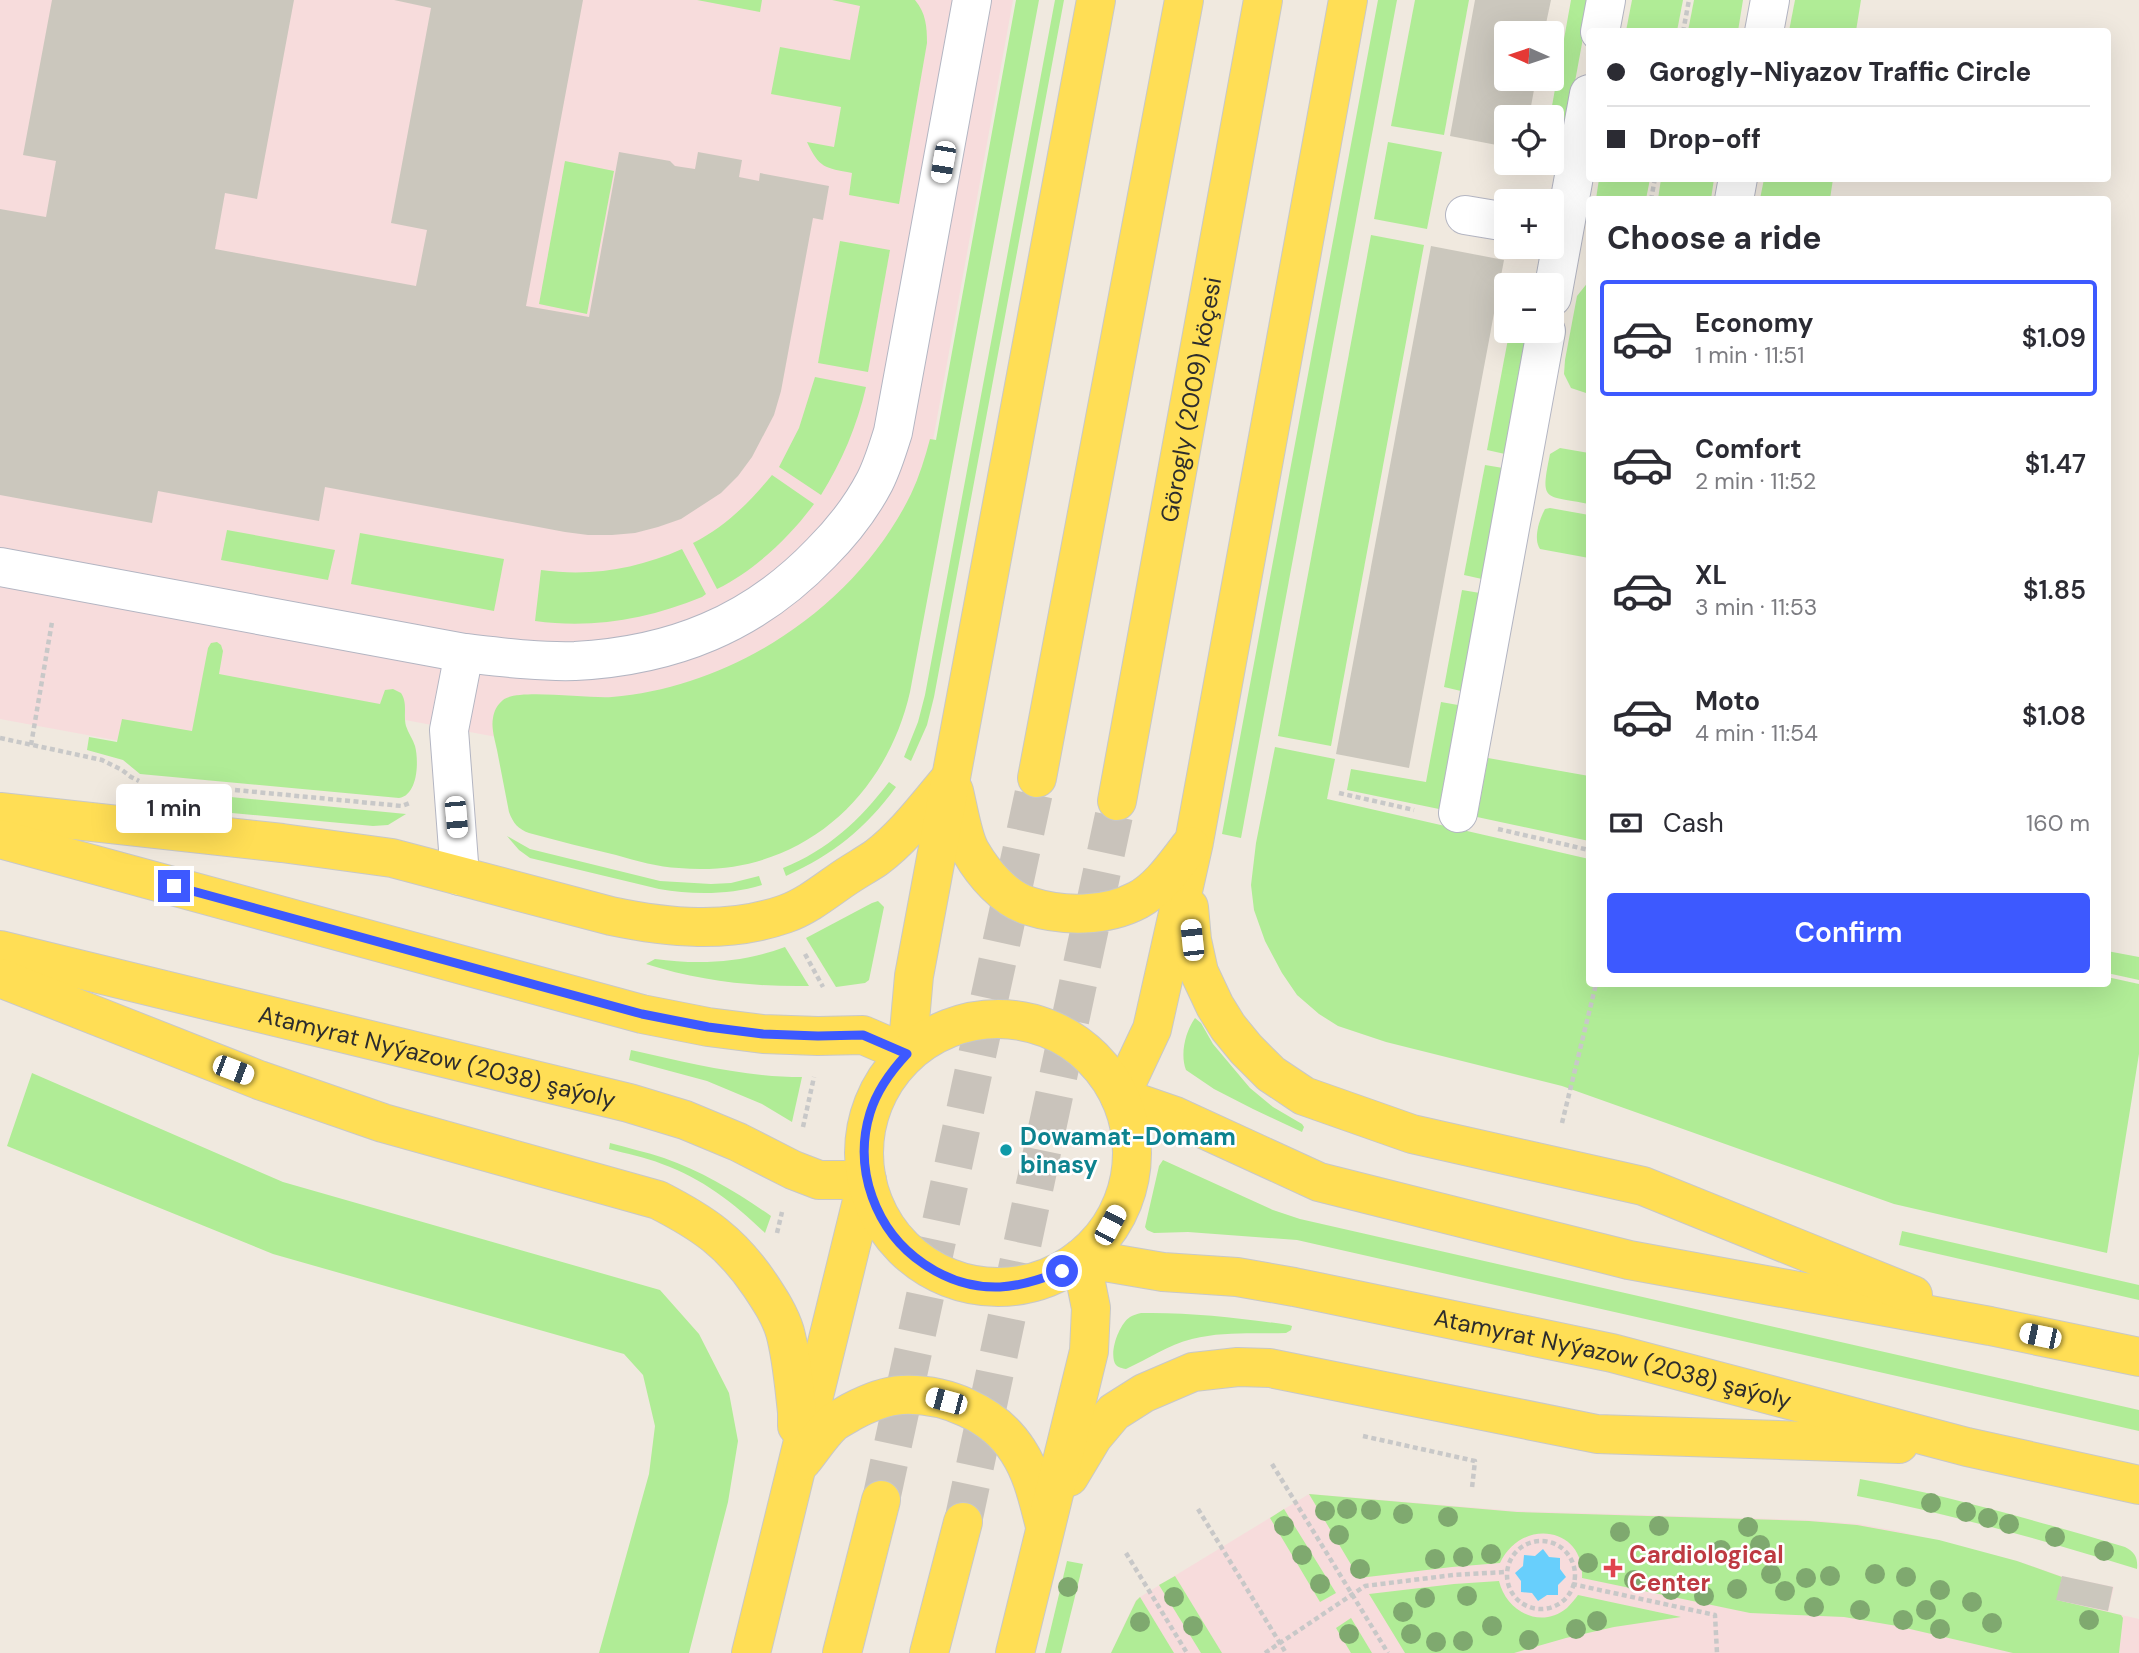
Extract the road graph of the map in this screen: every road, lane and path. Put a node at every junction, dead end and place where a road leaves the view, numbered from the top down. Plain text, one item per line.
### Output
1 (972, 0) edge
2 (1096, 0) edge
3 (1184, 0) edge
4 (1263, 0) edge
5 (1348, 0) edge
6 (1606, 0) edge
7 (1689, 0) edge
8 (1770, 0) edge
9 (1601, 28) edge
10 (1684, 28) edge
11 (1765, 28) edge
12 (1586, 114) edge
13 (1465, 215) dead end
14 (1494, 220) edge
15 (1568, 234) edge
16 (1558, 273) edge
17 (1544, 343) edge
18 (0, 567) edge
19 (60, 578) junction
20 (464, 653) junction
21 (0, 738) edge
22 (31, 745) junction
23 (951, 778) junction
24 (1037, 778) tunnel mouth
25 (141, 781) dead end
26 (223, 789) dead end
27 (413, 801) dead end
28 (1117, 801) tunnel mouth
29 (0, 812) edge
30 (1458, 813) dead end
31 (0, 839) edge
32 (1194, 842) junction
33 (460, 876) junction
34 (0, 950) edge
35 (804, 952) dead end
36 (0, 978) edge
37 (823, 987) dead end
38 (1595, 987) edge
39 (907, 1054) junction
40 (814, 1077) dead end
41 (1120, 1097) junction
42 (1550, 1120) dead end
43 (803, 1128) dead end
44 (867, 1180) junction
45 (782, 1212) dead end
46 (775, 1244) dead end
47 (1081, 1258) junction
48 (1990, 1326) junction
49 (2139, 1357) edge
50 (1363, 1436) dead end
51 (1967, 1447) junction
52 (1272, 1465) dead end
53 (797, 1468) junction
54 (2139, 1485) edge
55 (1472, 1488) dead end
56 (881, 1500) tunnel mouth
57 (1198, 1509) dead end
58 (963, 1522) tunnel mouth
59 (1046, 1529) junction
60 (1126, 1553) dead end
61 (1506, 1572) junction
62 (1572, 1584) junction
63 (1353, 1594) junction
64 (1280, 1643) junction
65 (751, 1653) edge
66 (842, 1653) edge
67 (929, 1653) edge
68 (1015, 1653) edge
69 (1187, 1653) edge
70 (1265, 1653) edge
71 (1286, 1653) edge
72 (1388, 1653) edge
73 (1717, 1653) edge

1 - 20 lane
2 - 23 main road
3 - 24 main road
4 - 28 main road, Görogly (2009) köçesi
5 - 32 main road
6 - 9 lane
7 - 10 path
8 - 11 lane
12 - 15 lane
13 - 14 lane
15 - 16 lane
17 - 30 lane
18 - 19 lane
19 - 20 lane
19 - 22 path
20 - 33 lane
21 - 22 path
22 - 25 path
23 - 32 main road
23 - 33 main road
23 - 39 main road
26 - 27 path
29 - 33 main road
31 - 39 main road
32 - 41 main road
32 - 48 main road
34 - 44 main road, Atamyrat Nyýazow (2038) şaýoly
35 - 37 path
36 - 53 main road
38 - 42 path
39 - 41 main road
39 - 44 main road
40 - 43 path
41 - 47 main road
41 - 48 main road
44 - 47 main road
44 - 53 main road
45 - 46 path
47 - 51 main road, Atamyrat Nyýazow (2038) şaýoly
47 - 59 main road
48 - 49 main road
50 - 55 path
51 - 54 main road, Atamyrat Nyýazow (2038) şaýoly
51 - 59 main road
52 - 63 path
53 - 59 main road
53 - 65 main road
56 - 66 main road
57 - 64 path
58 - 67 main road
59 - 68 main road
60 - 69 path
61 - 62 path
61 - 62 path
61 - 63 path
62 - 73 path
63 - 64 path
63 - 72 path
64 - 70 path
64 - 71 path

